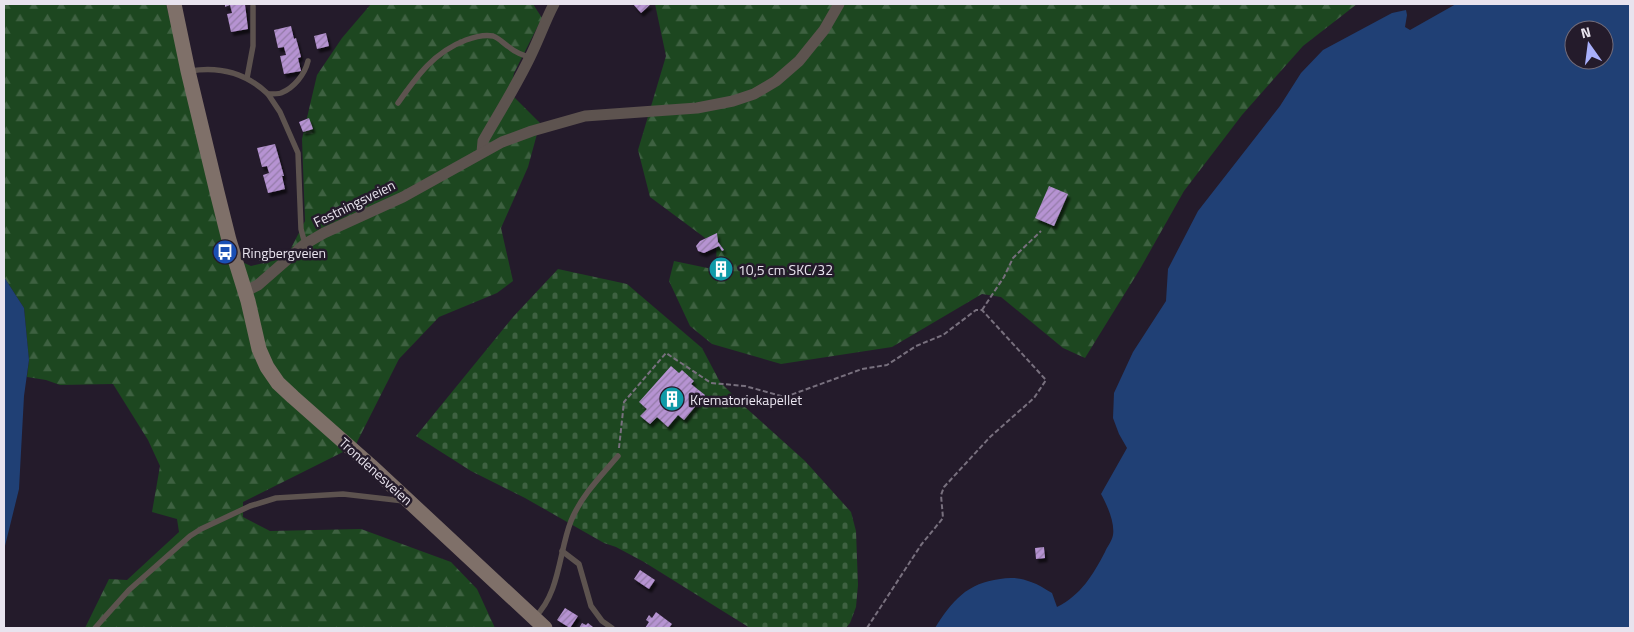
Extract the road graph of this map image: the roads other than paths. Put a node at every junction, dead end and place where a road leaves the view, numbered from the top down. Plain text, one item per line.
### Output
1 (174, 4) edge
2 (554, 4) edge
3 (839, 4) edge
4 (253, 6) dead end
5 (530, 57) junction
6 (308, 61) dead end
7 (188, 71) junction
8 (247, 78) junction
9 (268, 94) junction
10 (398, 102) dead end
11 (482, 152) junction
12 (305, 244) junction
13 (246, 291) junction
14 (618, 456) road end
15 (409, 501) junction
16 (562, 551) junction
17 (539, 623) edge
18 (95, 628) edge
19 (612, 628) edge

1 - 7 main road
2 - 5 street
3 - 11 street, Festningsveien
4 - 8 lane
5 - 10 lane
5 - 11 street
6 - 9 lane
7 - 8 lane
7 - 13 main road
8 - 9 lane
9 - 12 lane
11 - 12 street, Festningsveien
12 - 13 street, Festningsveien
13 - 15 main road, Trondenesveien
14 - 16 lane
15 - 17 main road, Trondenesveien
15 - 18 lane
16 - 17 lane
16 - 19 lane

